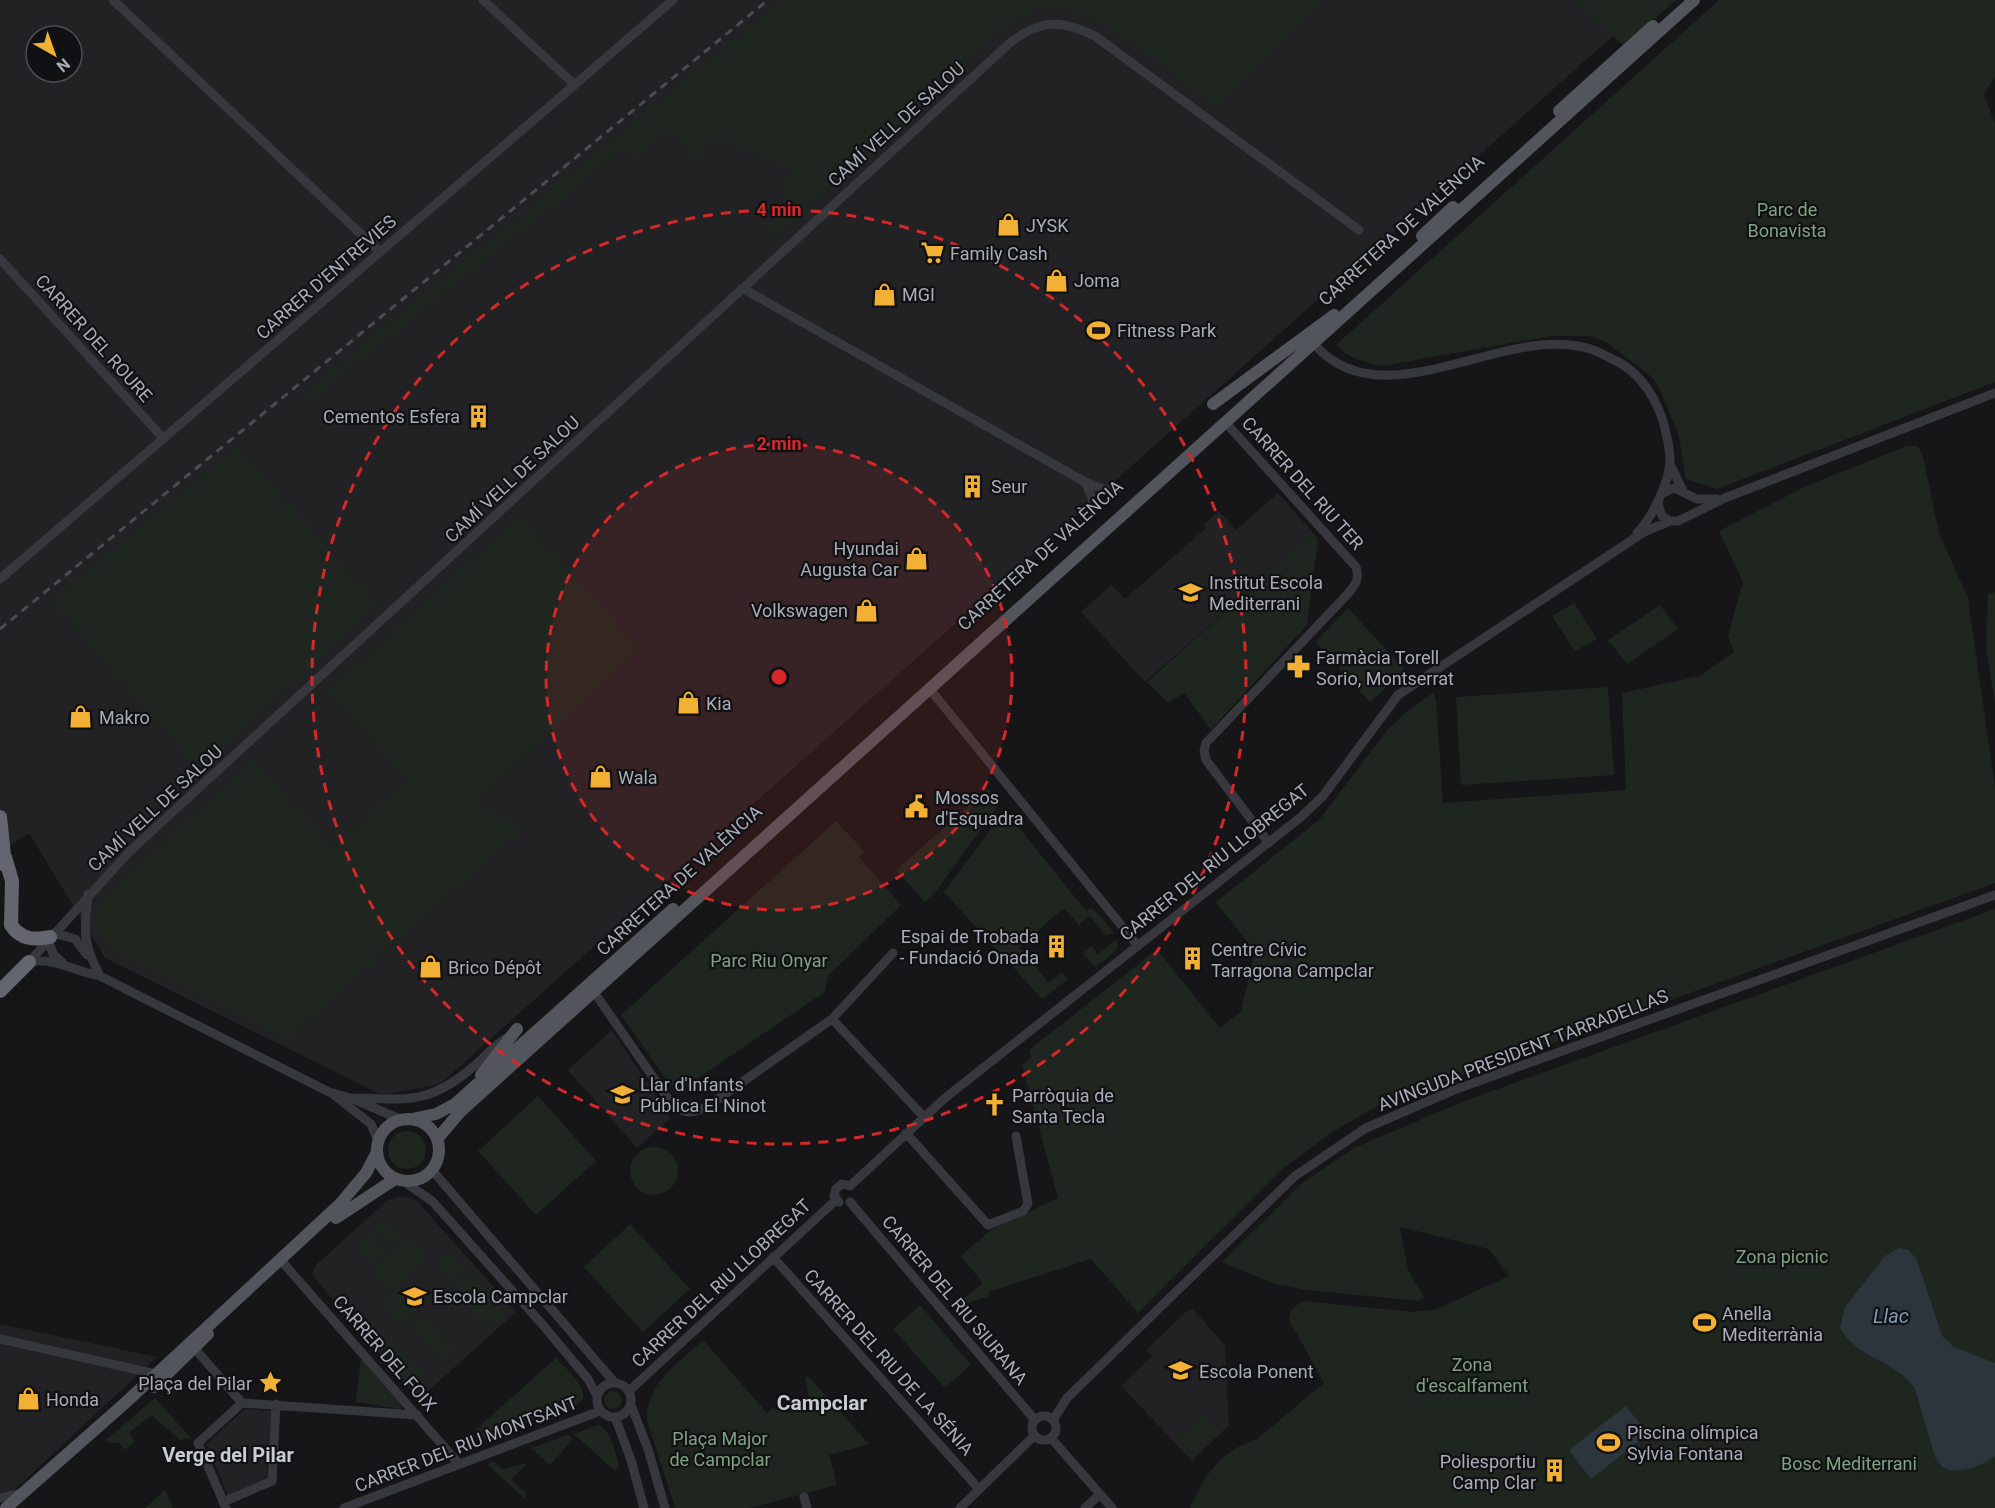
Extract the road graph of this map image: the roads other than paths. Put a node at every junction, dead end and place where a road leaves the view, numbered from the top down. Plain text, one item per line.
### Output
1 (113, 0) edge
2 (483, 0) edge
3 (673, 0) edge
4 (1682, 0) edge
5 (1694, 0) edge
6 (574, 85) junction
7 (1359, 230) dead end
8 (380, 252) junction
9 (0, 259) edge
10 (742, 288) junction
11 (1334, 315) junction
12 (1314, 344) junction
13 (1995, 393) edge
14 (1213, 404) dead end
15 (1226, 423) junction
16 (164, 438) junction
17 (1670, 464) junction
18 (1085, 482) junction
19 (1118, 488) dead end
20 (1685, 493) junction
21 (1725, 498) junction
22 (1659, 499) junction
23 (1091, 513) dead end
24 (1686, 516) junction
25 (1670, 521) junction
26 (1625, 545) junction
27 (0, 579) edge
28 (930, 688) junction
29 (0, 817) edge
30 (1269, 843) junction
31 (5, 857) junction
32 (88, 894) junction
33 (1995, 895) edge
34 (0, 920) edge
35 (51, 936) junction
36 (1138, 945) junction
37 (893, 953) dead end
38 (91, 959) junction
39 (29, 962) junction
40 (64, 965) junction
41 (100, 976) junction
42 (0, 992) edge
43 (594, 992) junction
44 (832, 1019) junction
45 (517, 1029) joint
46 (478, 1084) junction
47 (329, 1092) junction
48 (351, 1098) junction
49 (924, 1116) junction
50 (407, 1119) junction
51 (906, 1132) junction
52 (1016, 1136) dead end
53 (437, 1139) junction
54 (378, 1146) junction
55 (432, 1170) junction
56 (399, 1180) junction
57 (850, 1186) junction
58 (836, 1200) junction
59 (850, 1202) junction
60 (773, 1257) junction
61 (285, 1265) junction
62 (0, 1339) edge
63 (195, 1349) junction
64 (156, 1374) junction
65 (615, 1383) junction
66 (629, 1391) junction
67 (597, 1396) junction
68 (242, 1403) junction
69 (276, 1404) junction
70 (631, 1405) junction
71 (600, 1411) junction
72 (417, 1415) junction
73 (615, 1418) junction
74 (1035, 1420) junction
75 (1053, 1420) junction
76 (1034, 1436) junction
77 (1051, 1438) junction
78 (459, 1464) junction
79 (979, 1489) junction
80 (26, 1491) junction
81 (1100, 1494) junction
82 (804, 1497) dead end
83 (0, 1498) edge
84 (224, 1505) edge
85 (6, 1508) edge
86 (17, 1508) edge
87 (344, 1508) edge
88 (644, 1508) edge
89 (665, 1508) edge
90 (807, 1508) edge
91 (960, 1508) edge
92 (1085, 1508) edge
93 (1112, 1508) edge

1 - 8 street
2 - 6 street
3 - 6 street, CARRER D'ENTREVIES
4 - 11 main road, CARRETERA DE VALÈNCIA
5 - 12 main road, CARRETERA DE VALÈNCIA
6 - 8 street, CARRER D'ENTREVIES
7 - 10 street, CAMÍ VELL DE SALOU
8 - 16 street, CARRER D'ENTREVIES
9 - 16 street, CARRER DEL ROURE
10 - 18 street
10 - 32 street, CAMÍ VELL DE SALOU
11 - 14 main road
11 - 46 main road, CARRETERA DE VALÈNCIA
12 - 15 main road, CARRETERA DE VALÈNCIA
12 - 17 street, CARRER DEL RIU LLOBREGAT
13 - 21 street
15 - 28 main road, CARRETERA DE VALÈNCIA
15 - 30 street, CARRER DEL RIU TER
16 - 27 street, CARRER D'ENTREVIES
17 - 20 street, CARRER DEL RIU LLOBREGAT
17 - 22 street, CARRER DEL RIU LLOBREGAT
18 - 19 street
18 - 23 street
20 - 21 street
20 - 22 street
20 - 24 street
21 - 24 street
22 - 25 street
22 - 26 street, CARRER DEL RIU LLOBREGAT
24 - 25 street
25 - 26 street, CARRER DEL RIU LLOBREGAT
26 - 30 street, CARRER DEL RIU LLOBREGAT
28 - 36 street
28 - 43 main road, CARRETERA DE VALÈNCIA
29 - 31 highway
30 - 36 street, CARRER DEL RIU LLOBREGAT
31 - 34 highway
31 - 35 highway
32 - 35 street, CAMÍ VELL DE SALOU
32 - 38 street
33 - 75 street, AVINGUDA PRESIDENT TARRADELLAS
35 - 38 street
35 - 39 street, CAMÍ VELL DE SALOU
35 - 40 street
36 - 49 street, CARRER DEL RIU LLOBREGAT
37 - 44 street
38 - 41 street
39 - 40 street
39 - 42 highway
40 - 41 street
41 - 47 street
43 - 44 street
43 - 53 main road, CARRETERA DE VALÈNCIA
44 - 49 street
45 - 46 main road
45 - 48 street
46 - 50 main road, CARRETERA DE VALÈNCIA
47 - 48 street
47 - 54 street
48 - 50 street
49 - 51 street, CARRER DEL RIU LLOBREGAT
50 - 53 main road
50 - 54 main road
51 - 52 street
51 - 57 street, CARRER DEL RIU LLOBREGAT
53 - 55 main road
54 - 56 main road
54 - 64 main road
55 - 56 main road
55 - 65 street
56 - 61 main road
56 - 67 street
57 - 58 street
57 - 59 street
58 - 59 street
58 - 60 street, CARRER DEL RIU LLOBREGAT
59 - 74 street, CARRER DEL RIU SIURANA
60 - 66 street, CARRER DEL RIU LLOBREGAT
60 - 79 street, CARRER DEL RIU DE LA SÉNIA
61 - 63 main road
61 - 72 street, CARRER DEL FOIX
62 - 64 street
63 - 68 street
63 - 86 main road
64 - 80 main road
65 - 66 street
65 - 67 street
66 - 70 street
67 - 71 street
68 - 69 street
68 - 84 street
69 - 72 street
69 - 84 street
70 - 73 street
70 - 89 street
71 - 73 street
71 - 78 street, CARRER DEL RIU MONTSANT
72 - 78 street, CARRER DEL FOIX
73 - 88 street
74 - 75 street
74 - 76 street
75 - 77 street
76 - 77 street
76 - 79 street
77 - 81 street
78 - 87 street, CARRER DEL RIU MONTSANT
79 - 91 street
80 - 83 street
80 - 85 main road
81 - 92 street
81 - 93 street
82 - 90 street

